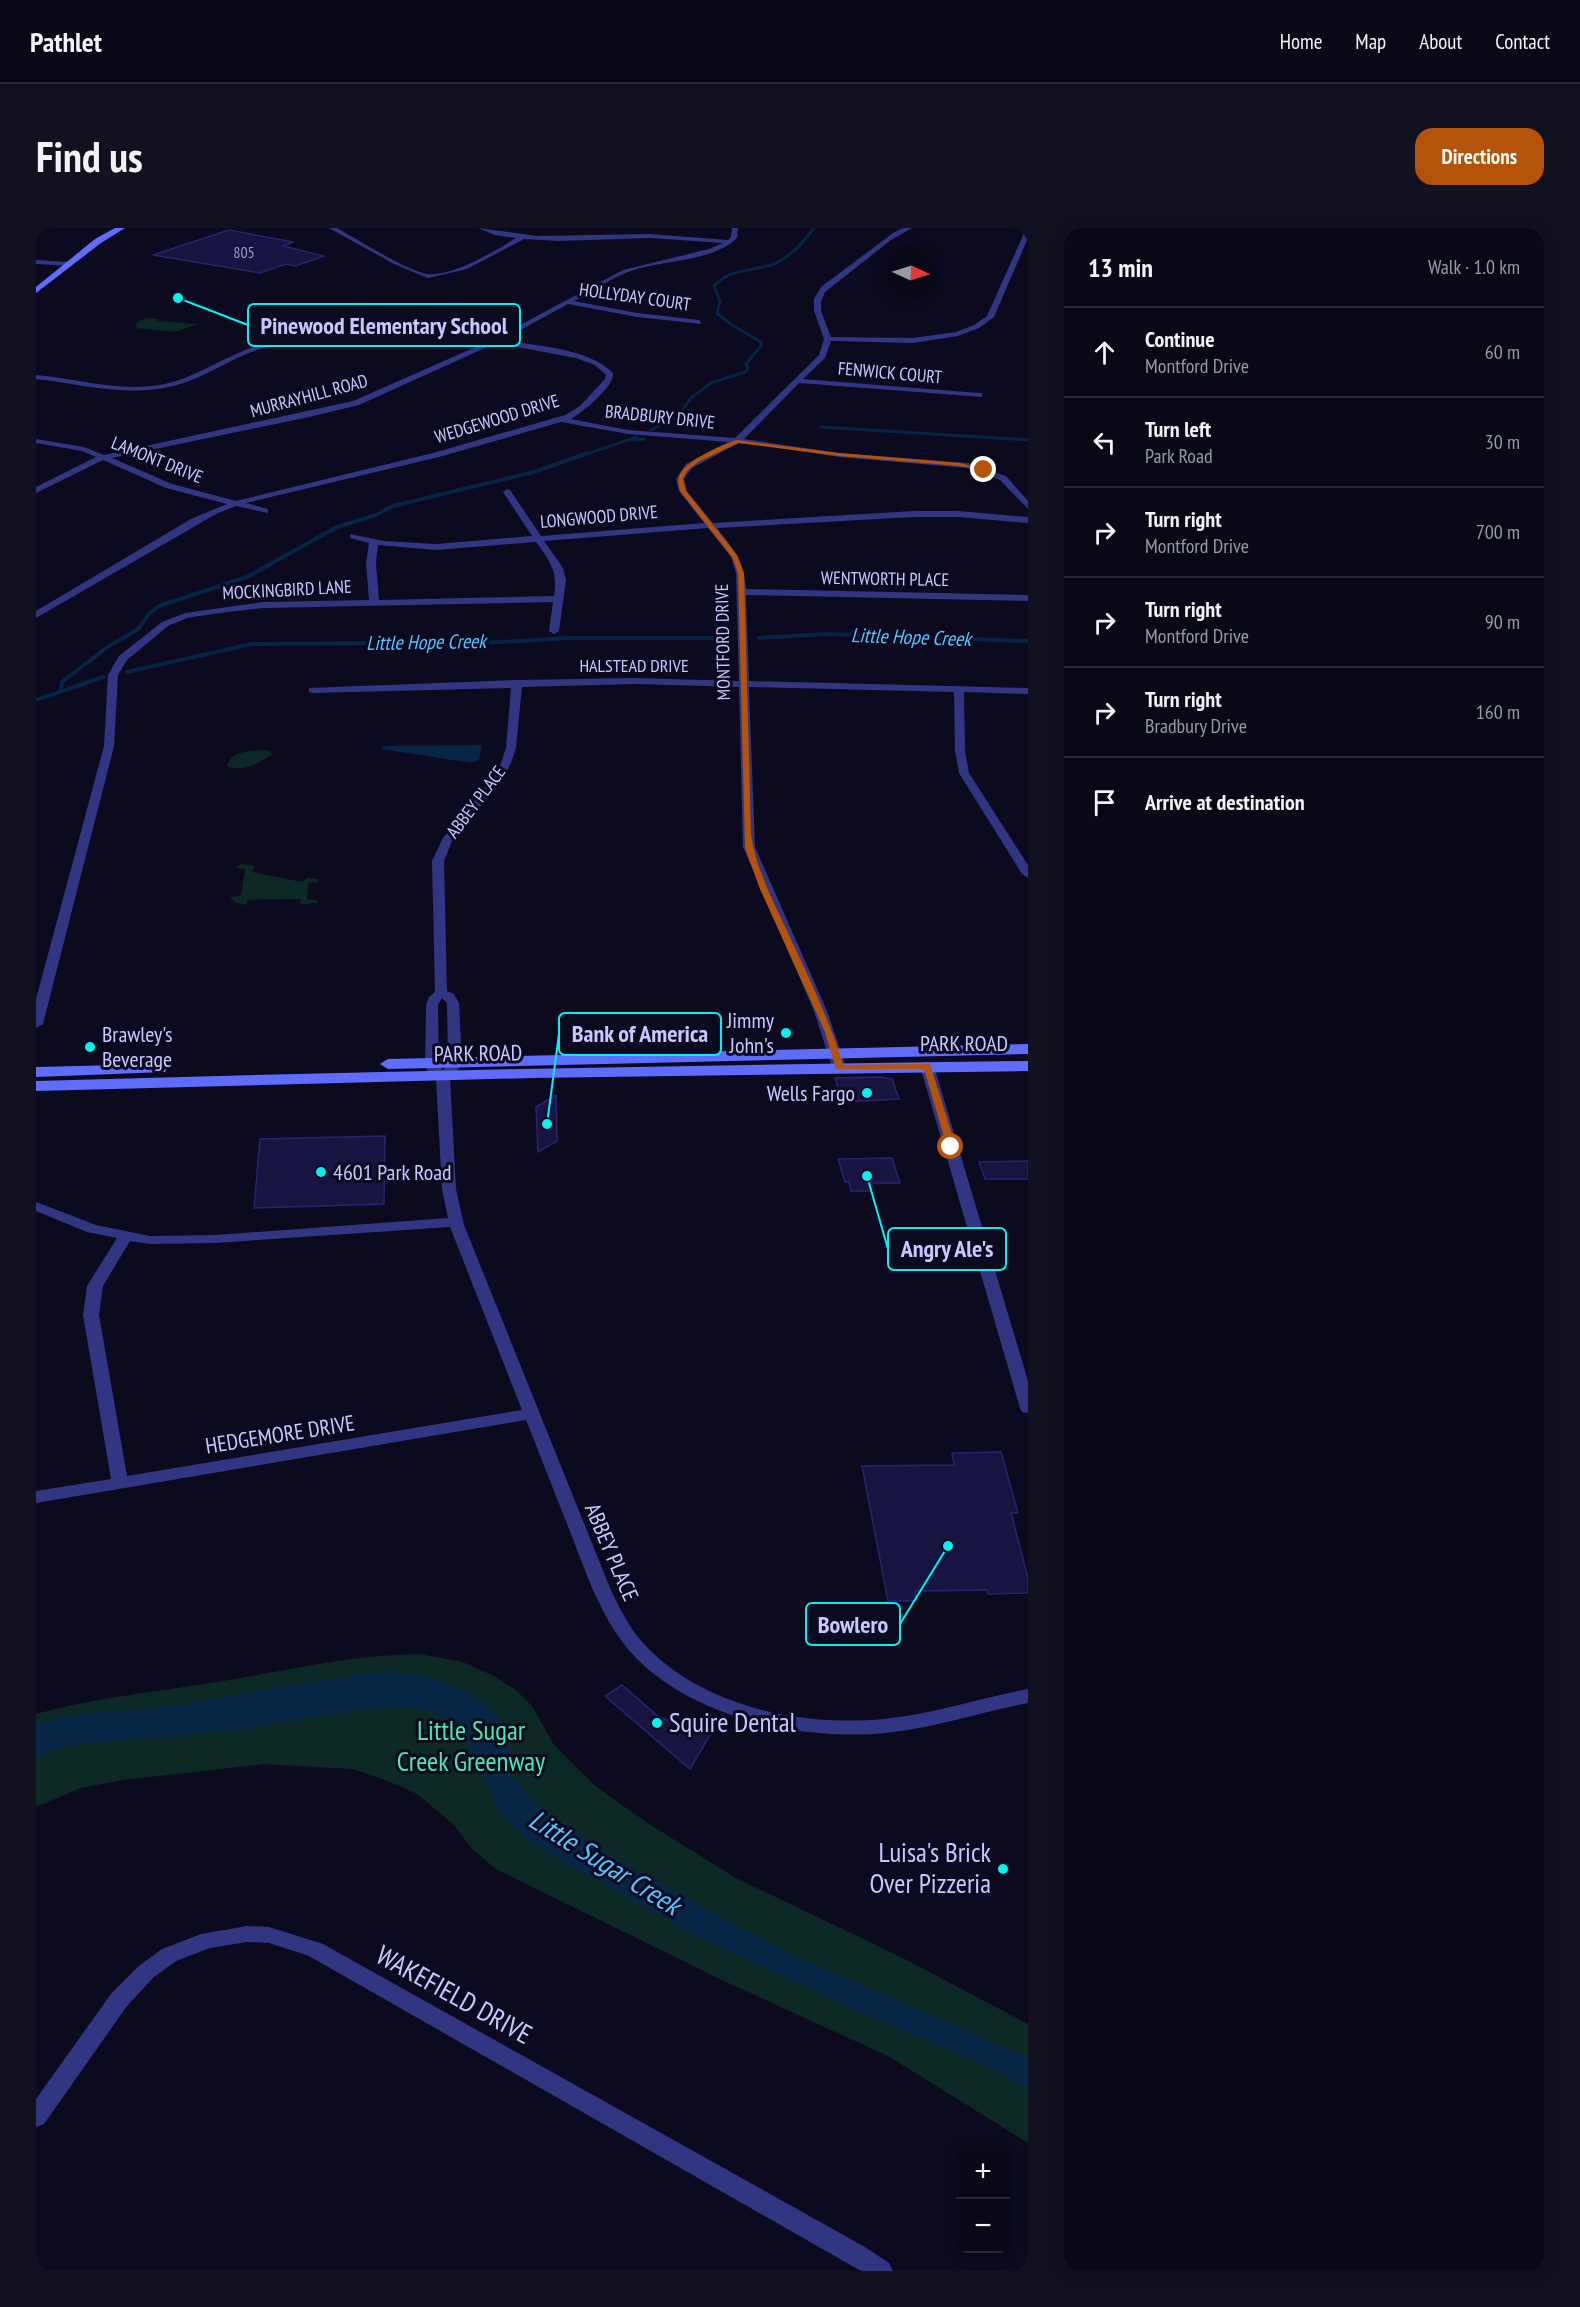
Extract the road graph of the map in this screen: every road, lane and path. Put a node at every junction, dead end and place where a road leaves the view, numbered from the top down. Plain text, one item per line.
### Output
1 (121, 228) edge
2 (332, 228) edge
3 (481, 228) edge
4 (536, 228) edge
5 (735, 228) edge
6 (909, 228) edge
7 (1028, 231) edge
8 (523, 237) junction
9 (731, 242) junction
10 (36, 262) edge
11 (69, 264) junction
12 (36, 291) edge
13 (567, 303) junction
14 (699, 322) dead end
15 (828, 339) junction
16 (498, 340) junction
17 (36, 377) edge
18 (798, 381) junction
19 (979, 395) dead end
20 (560, 419) junction
21 (36, 441) edge
22 (737, 441) junction
23 (104, 457) junction
24 (36, 490) edge
25 (507, 492) dead end
26 (235, 503) junction
27 (1028, 506) edge
28 (266, 511) dead end
29 (1028, 520) edge
30 (711, 525) junction
31 (353, 536) dead end
32 (538, 539) junction
33 (374, 542) junction
34 (742, 592) junction
35 (1028, 598) edge
36 (558, 599) junction
37 (374, 603) junction
38 (36, 615) edge
39 (554, 631) dead end
40 (517, 683) junction
41 (743, 684) junction
42 (959, 689) junction
43 (313, 690) dead end
44 (1028, 691) edge
45 (1028, 874) edge
46 (441, 993) junction
47 (36, 1024) edge
48 (1028, 1049) edge
49 (837, 1060) junction
50 (455, 1063) junction
51 (927, 1066) junction
52 (1028, 1066) edge
53 (437, 1070) junction
54 (36, 1072) edge
55 (36, 1086) edge
56 (36, 1206) edge
57 (456, 1222) junction
58 (125, 1237) junction
59 (1028, 1408) edge
60 (532, 1414) junction
61 (120, 1483) junction
62 (36, 1497) edge
63 (1028, 1696) edge
64 (36, 2117) edge
65 (881, 2271) edge

1 - 11 main road
2 - 8 street
3 - 8 street
4 - 8 street
5 - 9 street
6 - 15 street
7 - 15 street
8 - 9 street
9 - 13 street, MURRAYHILL ROAD
10 - 11 street
11 - 12 main road
13 - 14 street, HOLLYDAY COURT
13 - 16 street, MURRAYHILL ROAD
15 - 18 street, MONTFORD DRIVE
16 - 17 street, WEDGEWOOD DRIVE
16 - 20 street, WEDGEWOOD DRIVE
16 - 23 street, MURRAYHILL ROAD
18 - 19 street, FENWICK COURT
18 - 22 street, MONTFORD DRIVE
20 - 22 street, BRADBURY DRIVE
20 - 26 street, WEDGEWOOD DRIVE
21 - 23 street, LAMONT DRIVE
22 - 27 street, BRADBURY DRIVE
22 - 30 street, MONTFORD DRIVE
23 - 24 street, MURRAYHILL ROAD
23 - 26 street, LAMONT DRIVE
25 - 32 street
26 - 28 street, LAMONT DRIVE
26 - 38 street, WEDGEWOOD DRIVE
29 - 30 street, LONGWOOD DRIVE
30 - 32 street, LONGWOOD DRIVE
30 - 34 street, MONTFORD DRIVE
31 - 33 street, LONGWOOD DRIVE
32 - 33 street, LONGWOOD DRIVE
32 - 36 street
33 - 37 street
34 - 35 street, WENTWORTH PLACE
34 - 41 street, MONTFORD DRIVE
36 - 37 street, MOCKINGBIRD LANE
36 - 39 street
37 - 47 street, MOCKINGBIRD LANE
40 - 41 street, HALSTEAD DRIVE
40 - 43 street, HALSTEAD DRIVE
40 - 46 street, ABBEY PLACE
41 - 42 street, HALSTEAD DRIVE
41 - 49 street, MONTFORD DRIVE
42 - 44 street, HALSTEAD DRIVE
42 - 45 street
46 - 50 street
46 - 53 street, ABBEY PLACE
48 - 49 main road, PARK ROAD
49 - 50 main road, PARK ROAD
49 - 51 main road, PARK ROAD
49 - 53 main road, PARK ROAD
50 - 53 main road, PARK ROAD
51 - 52 main road, PARK ROAD
51 - 59 street
53 - 54 main road, PARK ROAD
53 - 55 main road, PARK ROAD
53 - 57 street, ABBEY PLACE
56 - 58 street
57 - 58 street
57 - 60 street, ABBEY PLACE
58 - 61 street
60 - 61 street, HEDGEMORE DRIVE
60 - 63 street, ABBEY PLACE
61 - 62 street, HEDGEMORE DRIVE
64 - 65 street, WAKEFIELD DRIVE

